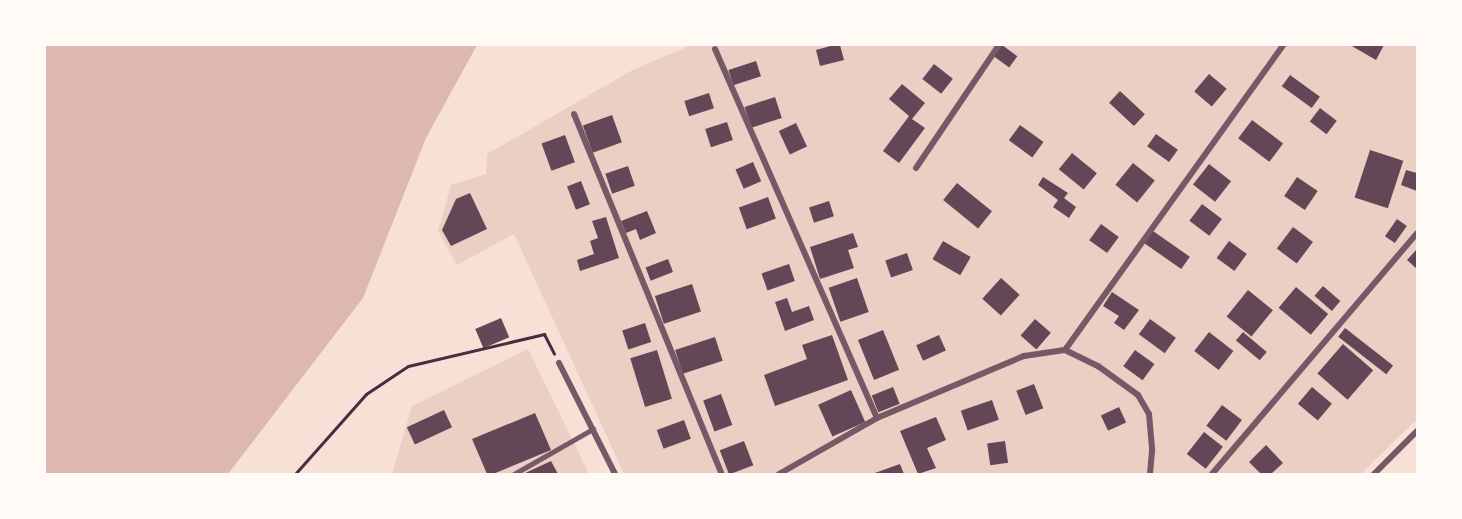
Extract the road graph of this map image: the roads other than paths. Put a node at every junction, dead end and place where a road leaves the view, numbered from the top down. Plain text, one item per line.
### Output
1 (999, 45) edge
2 (1283, 45) edge
3 (715, 49) dead end
4 (574, 114) dead end
5 (916, 168) dead end
6 (1417, 233) edge
7 (1065, 350) junction
8 (559, 363) road end
9 (877, 418) junction
10 (593, 429) junction
11 (1417, 430) edge
12 (514, 474) edge
13 (615, 474) edge
14 (722, 474) edge
15 (779, 474) edge
16 (1150, 474) edge
17 (1212, 474) edge
18 (1374, 474) edge

1 - 5 street
2 - 7 street
3 - 9 street
4 - 14 street
6 - 17 street
7 - 9 street
7 - 16 street
8 - 10 street
9 - 15 street
10 - 12 lane
10 - 13 street
11 - 18 street

